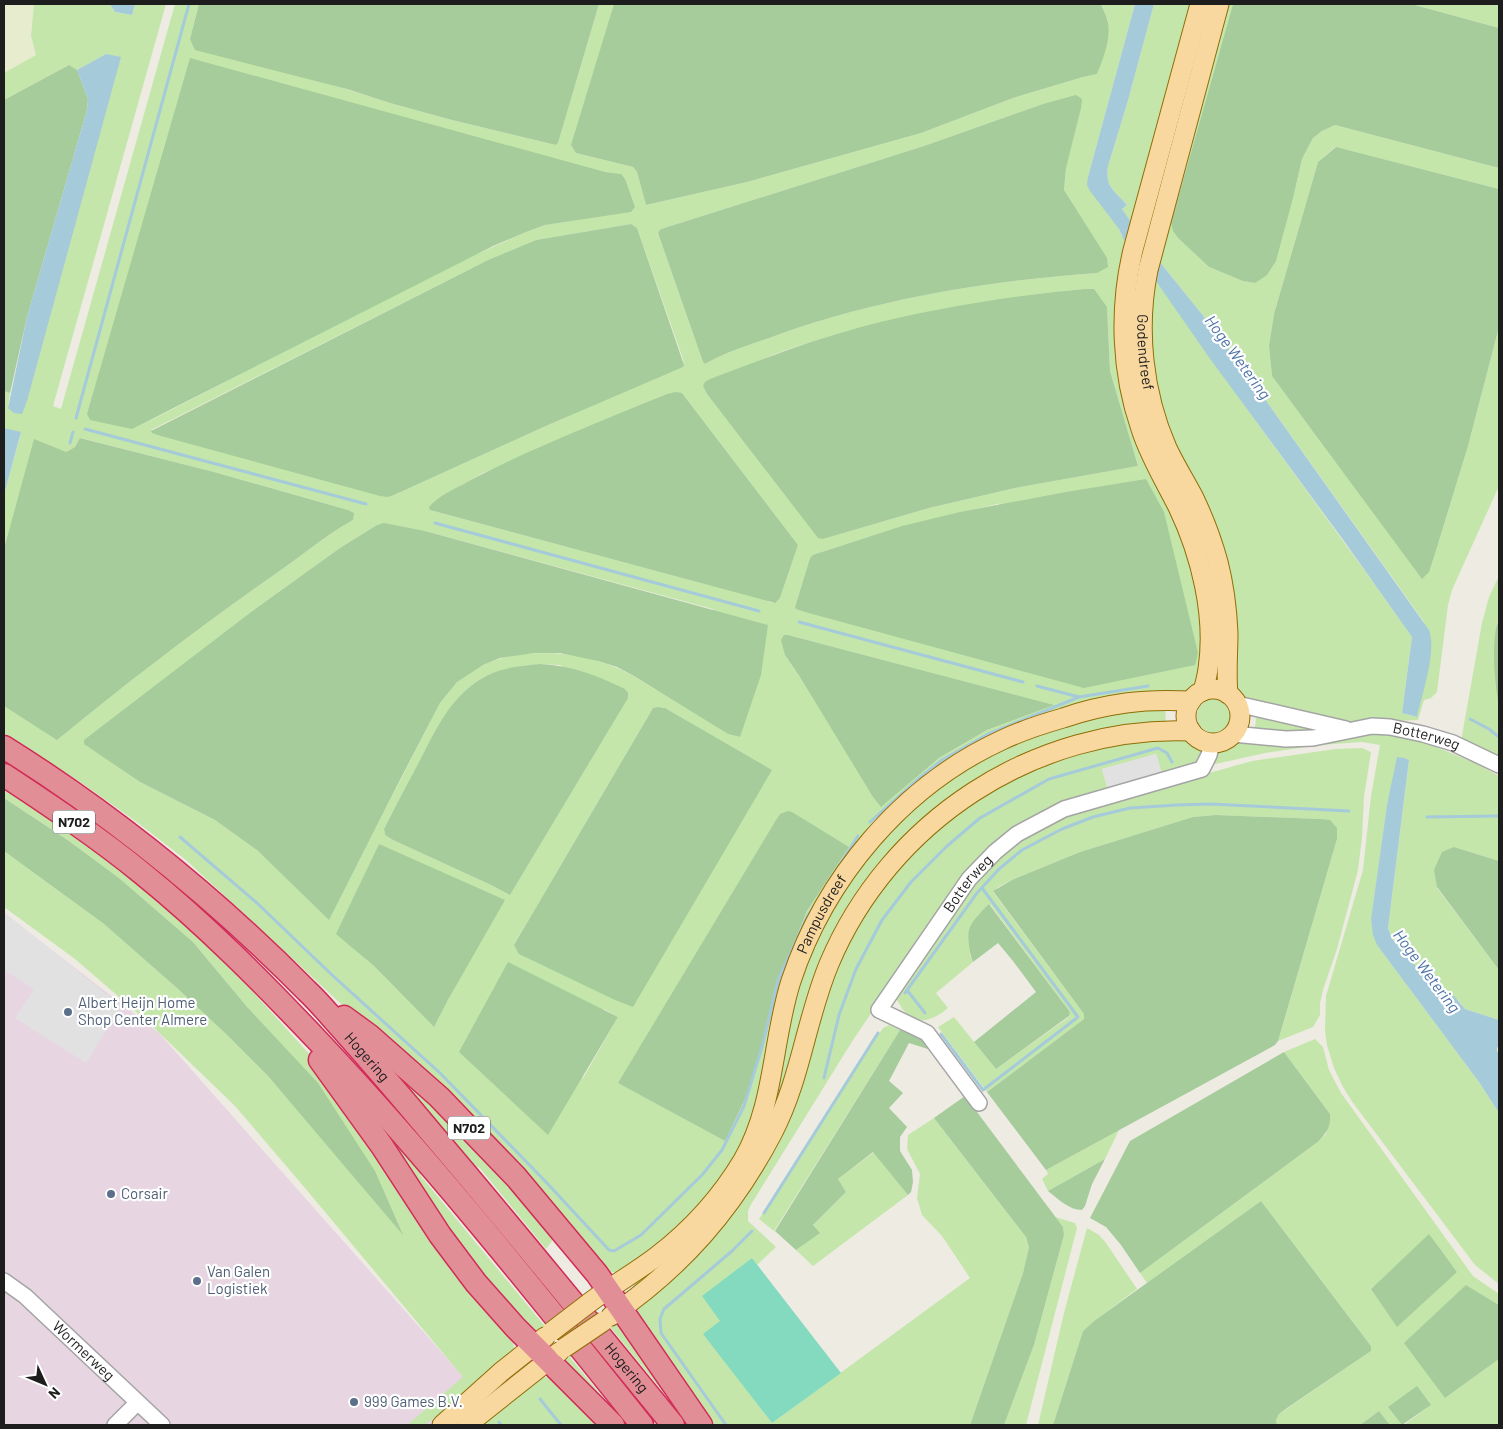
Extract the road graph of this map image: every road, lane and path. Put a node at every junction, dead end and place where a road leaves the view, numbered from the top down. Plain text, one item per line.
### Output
1 (1200, 4) edge
2 (1219, 4) edge
3 (1197, 696) junction
4 (1233, 699) junction
5 (1350, 730) junction
6 (1191, 732) junction
7 (1233, 734) junction
8 (1212, 743) junction
9 (4, 747) edge
10 (1499, 765) edge
11 (4, 775) edge
12 (308, 992) junction
13 (284, 1006) junction
14 (979, 1103) dead end
15 (4, 1281) edge
16 (607, 1289) junction
17 (613, 1315) junction
18 (548, 1352) junction
19 (137, 1403) junction
20 (115, 1425) edge
21 (162, 1425) edge
22 (442, 1425) edge
23 (467, 1425) edge
24 (613, 1425) edge
25 (642, 1425) edge
26 (672, 1425) edge
27 (702, 1425) edge

1 - 3 main road, Godendreef
2 - 4 main road, Godendreef
3 - 4 main road
3 - 6 main road
3 - 16 main road, Pampusdreef
4 - 5 street, Botterweg
4 - 7 main road
5 - 7 street, Botterweg
5 - 10 street, Botterweg
6 - 8 main road
6 - 17 main road, Pampusdreef
7 - 8 main road
8 - 14 street, Botterweg
9 - 12 highway, Hogering / N702
11 - 13 highway, Hogering / N702
12 - 16 highway, N702
12 - 26 highway, Hogering / N702
13 - 18 highway, N702
13 - 25 highway, Hogering / N702
15 - 19 street, Wormerweg
16 - 17 highway, N702
16 - 18 main road, Pampusdreef, bridge
17 - 18 main road, Pampusdreef, bridge
17 - 27 highway, N702
18 - 22 main road
18 - 23 main road
18 - 24 highway, N702
19 - 20 street
19 - 21 street, Wormerweg

